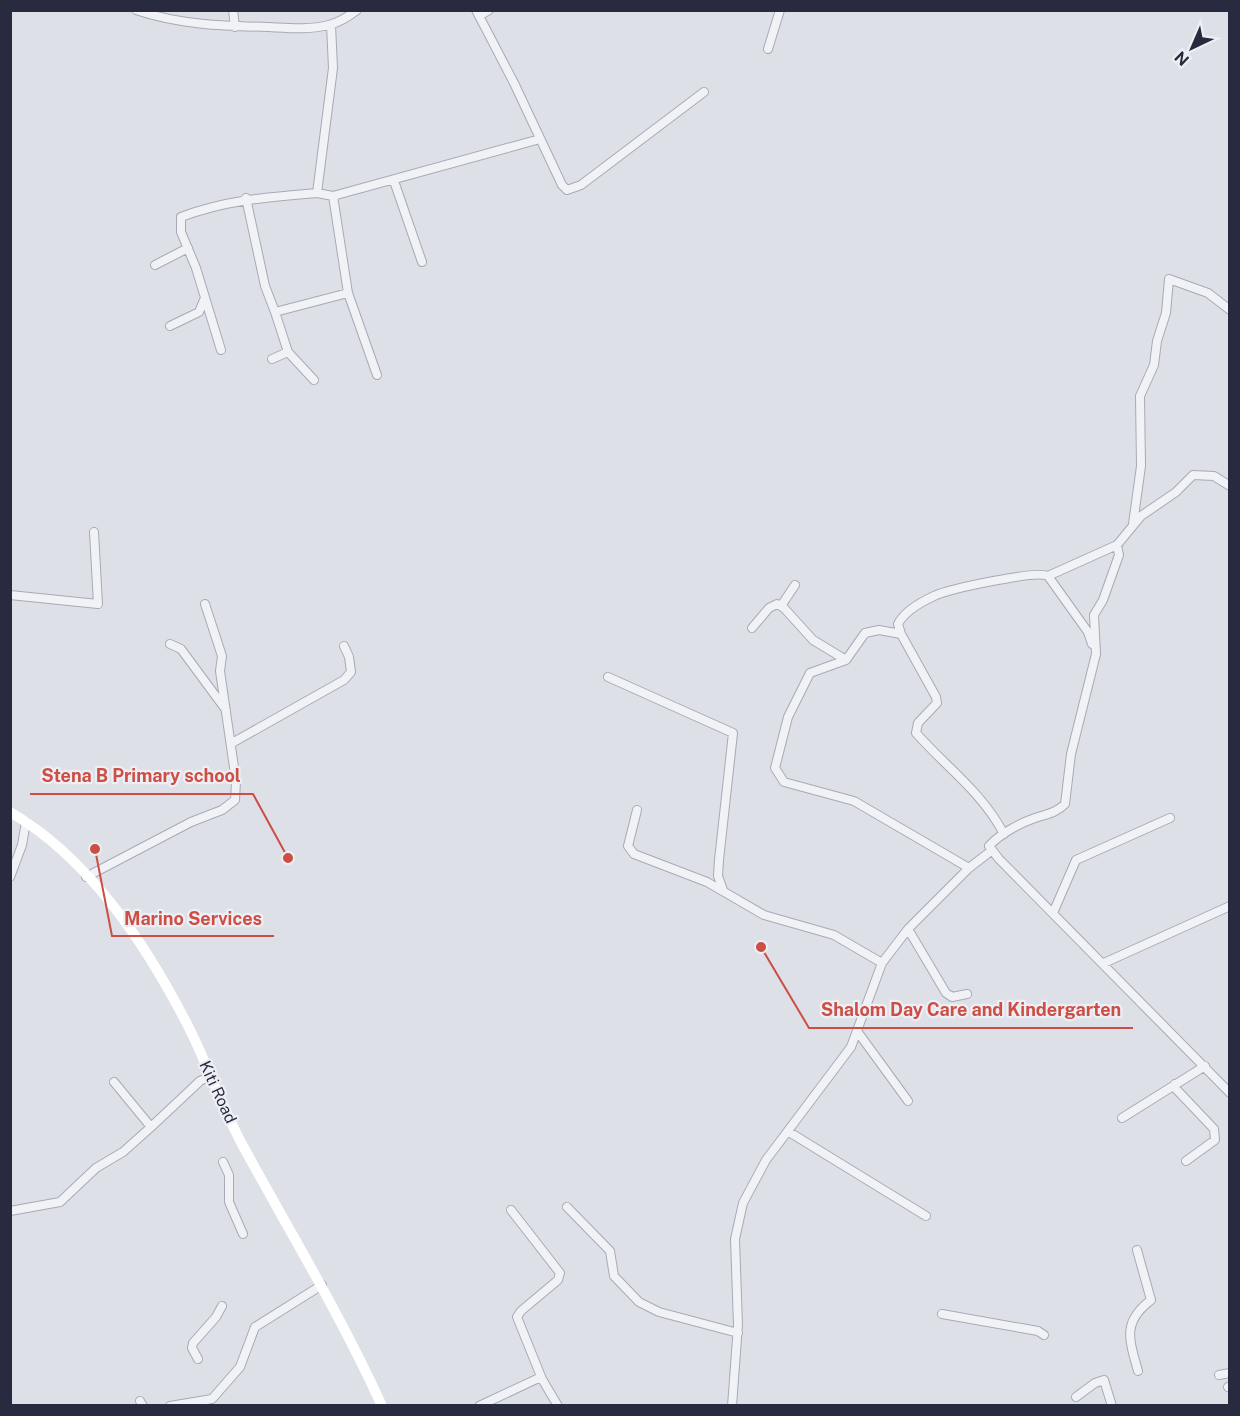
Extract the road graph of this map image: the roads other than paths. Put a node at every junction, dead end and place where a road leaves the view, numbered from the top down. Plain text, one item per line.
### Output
1 (136, 10) edge
2 (233, 10) edge
3 (357, 10) edge
4 (489, 10) edge
5 (780, 10) edge
6 (477, 13) edge
7 (331, 25) junction
8 (234, 27) junction
9 (768, 49) dead end
10 (704, 92) dead end
11 (540, 139) junction
12 (394, 181) junction
13 (317, 193) junction
14 (333, 196) junction
15 (246, 198) junction
16 (188, 248) junction
17 (422, 262) dead end
18 (154, 265) dead end
19 (348, 293) junction
20 (204, 298) junction
21 (1230, 310) edge
22 (275, 312) junction
23 (170, 326) dead end
24 (221, 350) dead end
25 (288, 352) junction
26 (272, 358) dead end
27 (376, 375) dead end
28 (314, 380) dead end
29 (1230, 486) edge
30 (1133, 524) junction
31 (94, 532) dead end
32 (1118, 545) junction
33 (1048, 576) junction
34 (795, 585) dead end
35 (10, 595) edge
36 (205, 604) dead end
37 (780, 606) junction
38 (752, 628) dead end
39 (901, 634) junction
40 (170, 644) dead end
41 (344, 646) dead end
42 (1096, 654) junction
43 (846, 660) junction
44 (608, 677) dead end
45 (227, 711) junction
46 (232, 743) junction
47 (637, 810) dead end
48 (10, 812) edge
49 (1170, 818) dead end
50 (26, 822) junction
51 (1004, 834) junction
52 (991, 851) junction
53 (969, 868) junction
54 (86, 877) junction
55 (10, 878) edge
56 (723, 890) junction
57 (1230, 906) edge
58 (1053, 914) junction
59 (908, 929) junction
60 (882, 963) junction
61 (1104, 963) junction
62 (967, 994) dead end
63 (857, 1031) junction
64 (1205, 1066) junction
65 (210, 1076) junction
66 (114, 1082) dead end
67 (1175, 1084) junction
68 (1230, 1093) edge
69 (908, 1101) dead end
70 (1122, 1118) dead end
71 (151, 1127) junction
72 (789, 1132) junction
73 (1186, 1161) dead end
74 (224, 1162) dead end
75 (567, 1207) dead end
76 (511, 1210) dead end
77 (10, 1211) edge
78 (926, 1216) dead end
79 (243, 1234) dead end
80 (1137, 1250) dead end
81 (322, 1285) junction
82 (222, 1306) dead end
83 (942, 1314) dead end
84 (738, 1333) junction
85 (1044, 1335) dead end
86 (198, 1359) dead end
87 (1138, 1371) dead end
88 (1230, 1373) edge
89 (1219, 1375) dead end
90 (541, 1377) junction
91 (1076, 1397) dead end
92 (170, 1406) edge
93 (382, 1406) edge
94 (480, 1406) edge
95 (558, 1406) edge
96 (732, 1406) edge
97 (1112, 1406) edge

1 - 8 street
2 - 8 street
3 - 7 street
4 - 6 street
5 - 9 street
6 - 11 street
7 - 8 street
7 - 13 street
10 - 11 street
11 - 12 street
12 - 14 street
12 - 17 street
13 - 14 street
13 - 15 street
14 - 19 street
15 - 16 street
15 - 22 street
16 - 18 street
16 - 20 street
19 - 22 street
19 - 27 street
20 - 23 street
20 - 24 street
21 - 30 street
22 - 25 street
25 - 26 street
25 - 28 street
29 - 30 street
30 - 32 street
31 - 35 street
32 - 33 street
32 - 42 street
33 - 39 street
33 - 42 street
34 - 37 street
36 - 45 street
37 - 38 street
37 - 43 street
39 - 43 street
39 - 51 street
40 - 45 street
41 - 46 street
42 - 51 street
43 - 53 street
44 - 56 street
45 - 46 street
46 - 54 street
47 - 56 street
48 - 50 street, Kiti Road
49 - 58 street
50 - 54 street, Kiti Road
50 - 55 street
51 - 52 street
52 - 53 street
52 - 58 street
53 - 59 street
54 - 65 street, Kiti Road
56 - 60 street
57 - 61 street
58 - 61 street
59 - 60 street
59 - 62 street
60 - 63 street
61 - 64 street
63 - 69 street
63 - 72 street
64 - 67 street
64 - 68 street
65 - 71 street
65 - 81 street, Kiti Road
66 - 71 street
67 - 70 street
67 - 73 street
71 - 77 street
72 - 78 street
72 - 84 street
74 - 79 street
75 - 84 street
76 - 90 street
80 - 87 street
81 - 92 street
81 - 93 street, Kiti Road
82 - 86 street
83 - 85 street
84 - 96 street
88 - 89 street
90 - 94 street
90 - 95 street
91 - 97 street

